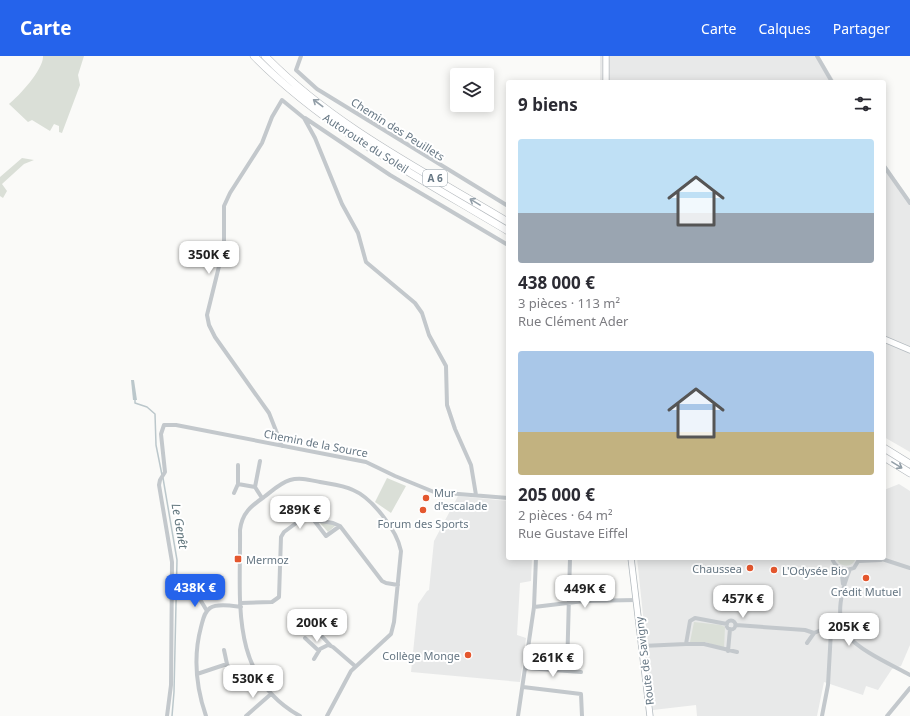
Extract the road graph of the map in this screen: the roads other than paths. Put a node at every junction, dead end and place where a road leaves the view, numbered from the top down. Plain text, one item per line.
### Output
1 (254, 56) edge
2 (265, 56) edge
3 (301, 56) edge
4 (606, 56) edge
5 (817, 56) edge
6 (606, 80) edge
7 (831, 80) edge
8 (304, 118) junction
9 (886, 169) edge
10 (910, 203) edge
11 (506, 205) edge
12 (506, 221) edge
13 (506, 230) edge
14 (506, 244) edge
15 (886, 340) edge
16 (910, 350) edge
17 (886, 444) edge
18 (282, 446) junction
19 (886, 449) edge
20 (886, 458) edge
21 (910, 458) edge
22 (260, 461) dead end
23 (910, 464) edge
24 (238, 465) dead end
25 (910, 473) edge
26 (238, 484) junction
27 (255, 487) junction
28 (234, 493) dead end
29 (476, 495) junction
30 (262, 498) junction
31 (506, 498) edge
32 (313, 520) junction
33 (340, 526) junction
34 (536, 560) edge
35 (570, 560) edge
36 (631, 560) edge
37 (832, 560) edge
38 (860, 560) edge
39 (884, 560) edge
40 (838, 568) junction
41 (910, 568) edge
42 (850, 570) junction
43 (398, 585) junction
44 (843, 587) junction
45 (198, 596) dead end
46 (636, 600) junction
47 (569, 603) junction
48 (241, 605) junction
49 (534, 607) junction
50 (207, 611) junction
51 (841, 622) junction
52 (727, 624) junction
53 (736, 625) junction
54 (833, 625) junction
55 (315, 629) dead end
56 (730, 629) junction
57 (814, 633) junction
58 (305, 638) dead end
59 (807, 643) dead end
60 (686, 644) junction
61 (331, 646) junction
62 (642, 646) junction
63 (224, 650) dead end
64 (319, 651) junction
65 (728, 651) junction
66 (737, 652) dead end
67 (314, 659) dead end
68 (227, 664) junction
69 (355, 666) junction
70 (526, 668) junction
71 (567, 671) junction
72 (581, 672) dead end
73 (197, 674) junction
74 (910, 675) edge
75 (234, 679) dead end
76 (523, 687) junction
77 (910, 688) edge
78 (270, 694) junction
79 (168, 716) edge
80 (206, 716) edge
81 (246, 716) edge
82 (300, 716) edge
83 (327, 716) edge
84 (518, 716) edge
85 (582, 716) edge
86 (650, 716) edge
87 (822, 716) edge
88 (887, 716) edge

1 - 13 highway, Autoroute du Soleil / A 6
12 -> 2 highway, Autoroute du Soleil / A 6
3 - 11 street, Chemin des Peuillets
4 - 6 main road
5 - 7 street
8 - 14 street
8 - 18 street
8 - 29 street
9 - 10 street
15 - 16 main road
17 - 21 highway
18 - 29 street, Chemin de la Source
18 - 79 street, Chemin de la Source
19 - 23 highway
20 -> 25 highway
22 - 27 street
24 - 26 street
26 - 27 street
26 - 28 street
27 - 30 street
29 - 31 street, Chemin de la Source
30 - 43 street
30 - 48 street
32 - 33 street
32 - 33 street
32 - 48 street
33 - 43 street
34 - 49 street
35 - 47 street
36 - 46 main road, Route de Savigny
37 - 40 street
38 - 42 street
39 - 41 street
40 - 42 street
40 - 44 street
42 - 44 street
43 - 69 street
44 - 51 street
45 - 50 street
46 - 47 street
46 - 62 main road, Route de Savigny
47 - 49 street
47 - 71 street
48 - 50 street
48 - 78 street
49 - 70 street
50 - 73 street
51 - 54 street
51 - 74 street
52 - 53 street
52 - 56 street
52 - 60 street
53 - 56 street
53 - 57 street
54 - 57 street
54 - 87 street
55 - 61 street
56 - 65 street
57 - 59 street
58 - 64 street
60 - 62 street
60 - 65 street
61 - 64 street
61 - 69 street
62 - 86 main road, Route de Savigny
63 - 68 street
64 - 67 street
65 - 66 street
68 - 73 street
68 - 75 street
69 - 83 street
70 - 71 street
70 - 76 street
71 - 72 street
73 - 80 street
76 - 84 street
76 - 85 street
77 - 88 street
78 - 81 street
78 - 82 street

